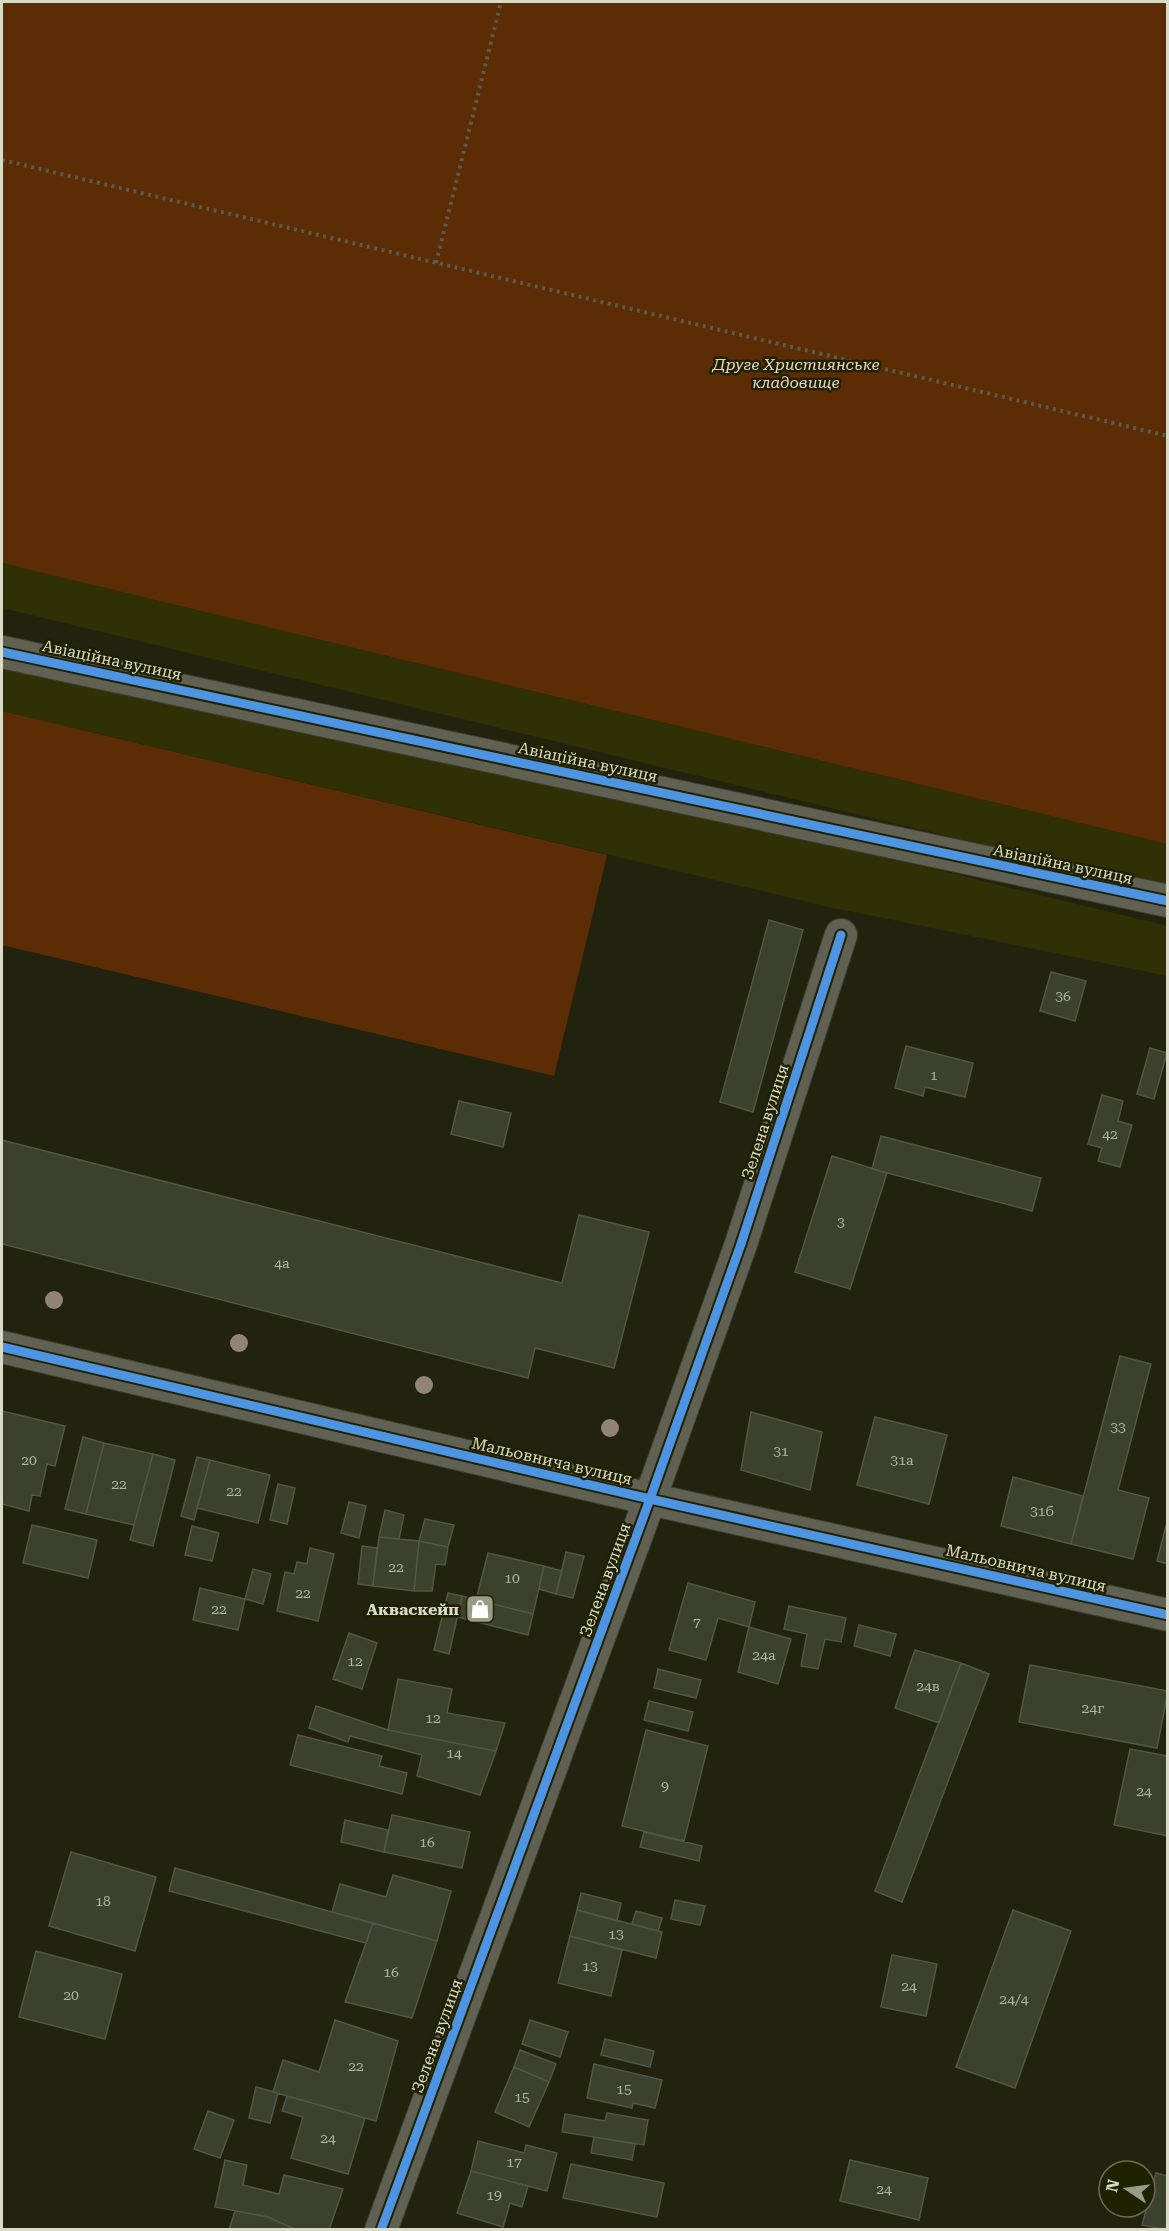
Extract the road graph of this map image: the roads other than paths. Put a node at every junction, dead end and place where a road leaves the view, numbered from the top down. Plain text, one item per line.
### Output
1 (2, 652) edge
2 (1167, 902) edge
3 (841, 935) dead end
4 (2, 1347) edge
5 (650, 1500) junction
6 (1167, 1615) edge
7 (381, 2229) edge

1 - 2 street, Авіаційна вулиця
3 - 5 street, Зелена вулиця
4 - 5 street, Мальовнича вулиця
5 - 6 street, Мальовнича вулиця
5 - 7 street, Зелена вулиця

